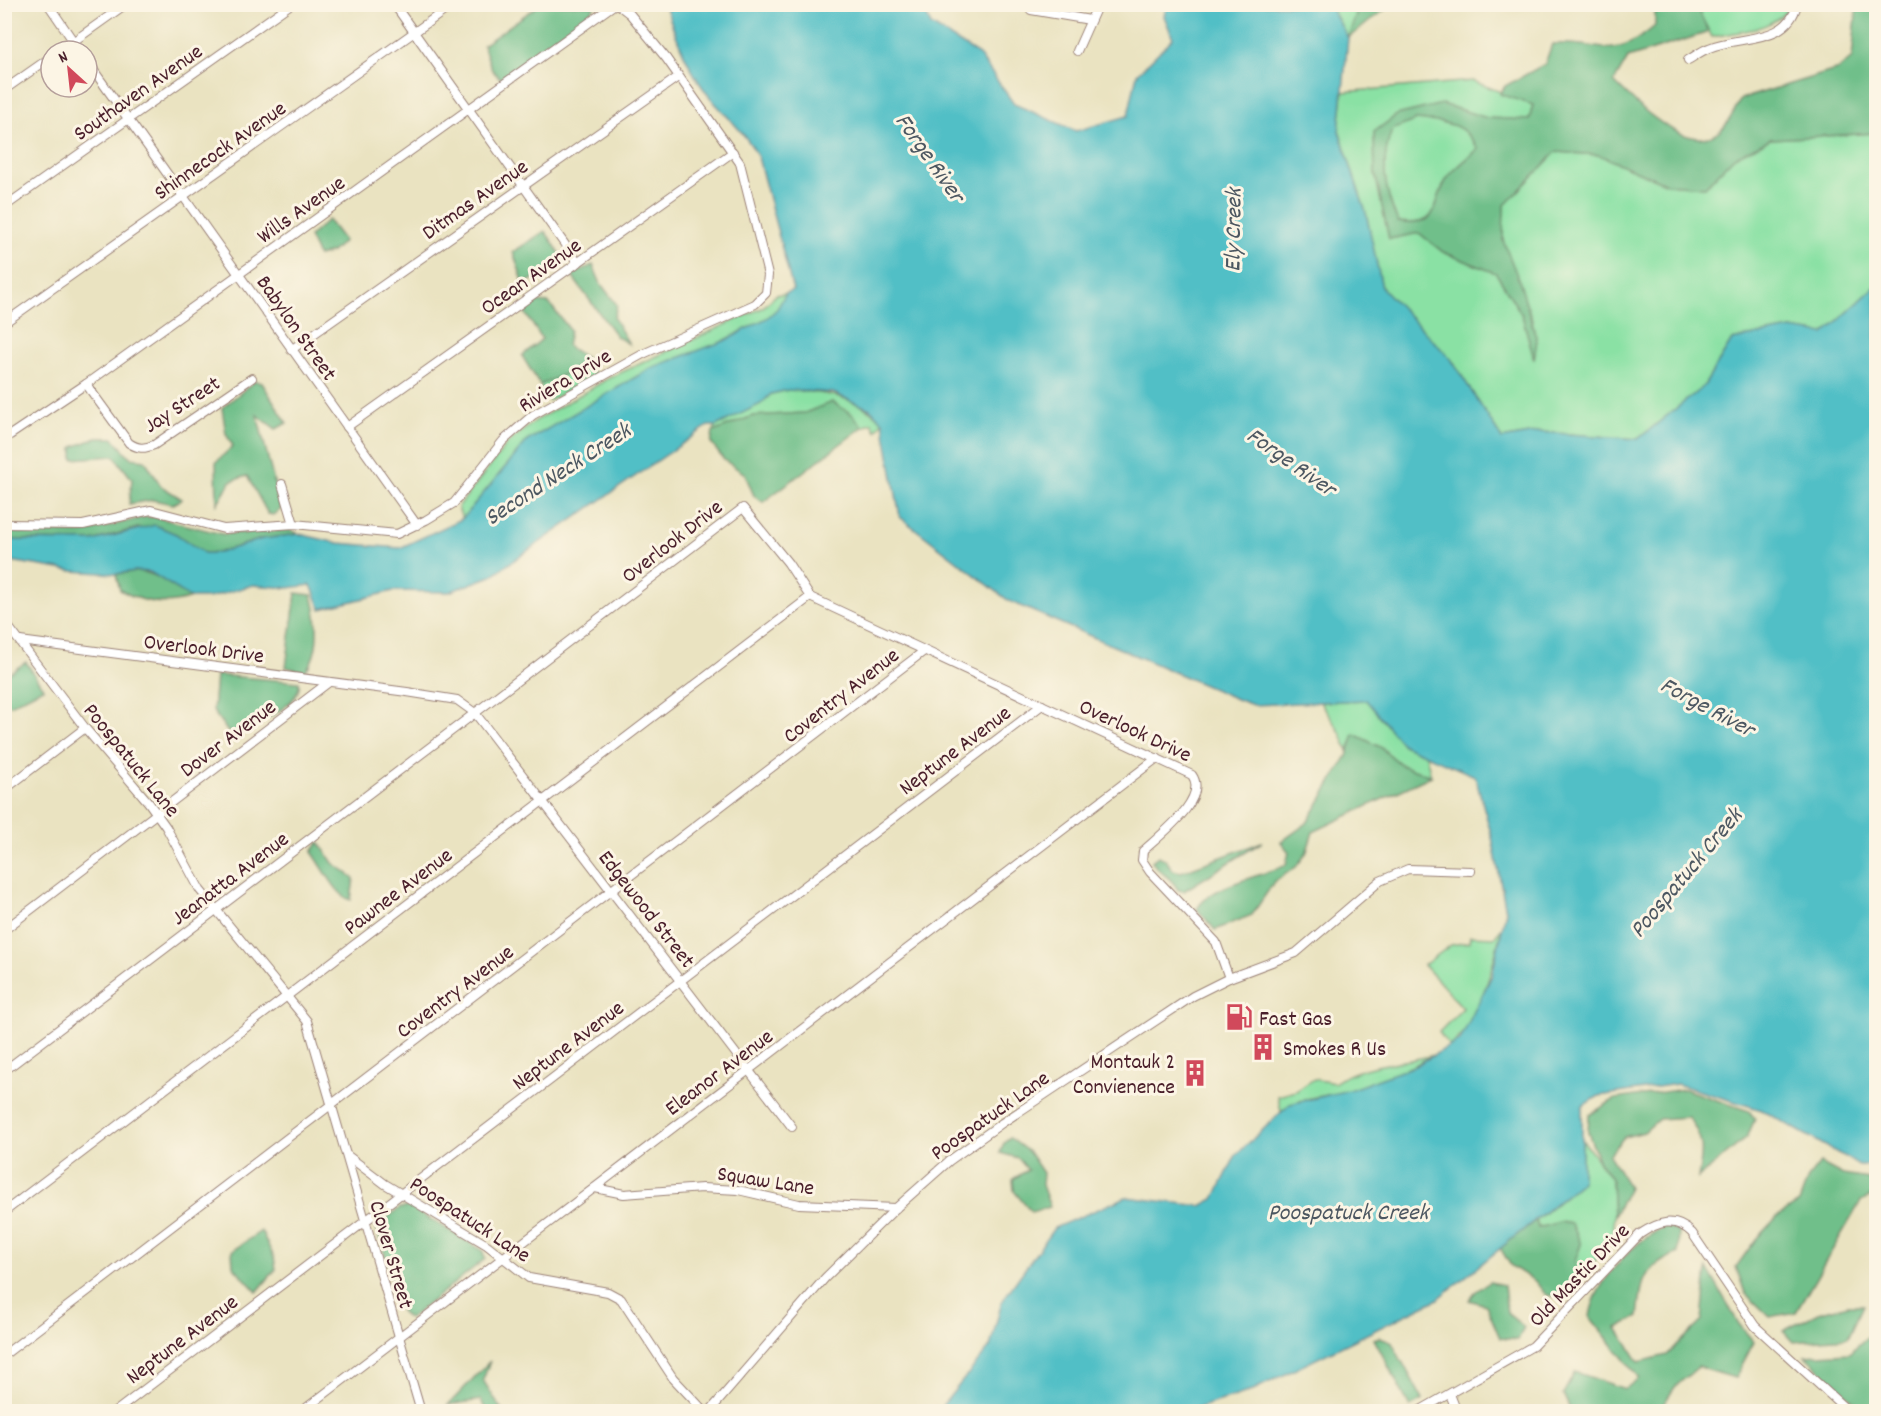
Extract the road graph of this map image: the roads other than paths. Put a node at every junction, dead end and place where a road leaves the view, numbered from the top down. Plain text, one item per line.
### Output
1 (48, 4) edge
2 (126, 4) edge
3 (291, 4) edge
4 (394, 4) edge
5 (454, 4) edge
6 (616, 4) edge
7 (1098, 4) edge
8 (1797, 4) edge
9 (1031, 10) dead end
10 (1090, 20) junction
11 (414, 33) junction
12 (71, 39) edge
13 (77, 39) edge
14 (1077, 51) dead end
15 (1688, 60) dead end
16 (39, 65) edge
17 (678, 77) junction
18 (99, 78) edge
19 (4, 90) edge
20 (470, 109) junction
21 (128, 119) junction
22 (733, 152) junction
23 (522, 185) junction
24 (182, 197) junction
25 (4, 207) edge
26 (578, 263) junction
27 (238, 273) junction
28 (4, 323) edge
29 (291, 350) junction
30 (252, 378) dead end
31 (86, 384) junction
32 (347, 427) junction
33 (4, 439) edge
34 (282, 484) dead end
35 (4, 524) edge
36 (294, 524) junction
37 (417, 525) junction
38 (810, 597) junction
39 (4, 621) edge
40 (20, 641) junction
41 (924, 651) junction
42 (329, 682) junction
43 (1042, 705) junction
44 (476, 712) junction
45 (85, 728) junction
46 (1157, 758) junction
47 (4, 789) edge
48 (542, 802) junction
49 (156, 813) junction
50 (1471, 871) dead end
51 (612, 892) junction
52 (216, 910) junction
53 (4, 930) edge
54 (1229, 978) junction
55 (681, 979) junction
56 (288, 996) junction
57 (749, 1070) junction
58 (4, 1071) edge
59 (332, 1106) junction
60 (792, 1127) dead end
61 (347, 1155) junction
62 (595, 1188) junction
63 (402, 1193) junction
64 (896, 1208) junction
65 (4, 1212) edge
66 (364, 1222) junction
67 (502, 1258) junction
68 (399, 1337) junction
69 (4, 1355) edge
70 (1450, 1394) junction
71 (115, 1412) edge
72 (301, 1412) edge
73 (421, 1412) edge
74 (707, 1412) edge
75 (1417, 1412) edge
76 (1457, 1412) edge
77 (1849, 1412) edge

1 - 12 street
2 - 13 street
3 - 21 street, Southaven Avenue
4 - 11 street
5 - 11 street, Shinnecock Avenue
6 - 17 street, Riviera Drive
6 - 20 street, Wills Avenue
7 - 10 street
8 - 15 street
9 - 10 street
10 - 14 street
11 - 20 street
11 - 24 street, Shinnecock Avenue
16 - 19 street
17 - 22 street, Riviera Drive
17 - 23 street, Ditmas Avenue
18 - 21 street, Babylon Street
20 - 23 street
20 - 27 street, Wills Avenue
21 - 24 street, Babylon Street
21 - 25 street, Southaven Avenue
22 - 26 street, Ocean Avenue
22 - 37 street, Riviera Drive
23 - 26 street
23 - 29 street, Ditmas Avenue
24 - 27 street, Babylon Street
24 - 28 street, Shinnecock Avenue
26 - 32 street, Ocean Avenue
27 - 29 street, Babylon Street
27 - 31 street, Wills Avenue
29 - 32 street, Babylon Street
30 - 31 street, Jay Street
31 - 33 street, Wills Avenue
32 - 37 street, Babylon Street
34 - 36 street
35 - 36 street, Riviera Drive
36 - 37 street, Riviera Drive
38 - 41 street, Overlook Drive
38 - 44 street, Overlook Drive
38 - 48 street, Pawnee Avenue
39 - 40 street, Poospatuck Lane
40 - 42 street, Overlook Drive
40 - 45 street, Poospatuck Lane
41 - 43 street, Overlook Drive
41 - 51 street, Coventry Avenue
42 - 44 street, Overlook Drive
42 - 49 street, Dover Avenue
43 - 46 street, Overlook Drive
43 - 55 street, Neptune Avenue
44 - 48 street, Edgewood Street
44 - 52 street, Jeanatta Avenue
45 - 47 street
45 - 49 street, Poospatuck Lane
46 - 54 street, Overlook Drive
46 - 57 street, Eleanor Avenue
48 - 51 street, Edgewood Street
48 - 56 street, Pawnee Avenue
49 - 52 street, Poospatuck Lane
49 - 53 street, Dover Avenue
50 - 54 street, Poospatuck Lane
51 - 55 street, Edgewood Street
51 - 59 street, Coventry Avenue
52 - 56 street, Poospatuck Lane
52 - 58 street, Jeanatta Avenue
54 - 64 street, Poospatuck Lane
55 - 57 street, Edgewood Street
55 - 63 street, Neptune Avenue
56 - 59 street, Poospatuck Lane
56 - 65 street, Pawnee Avenue
57 - 60 street, Edgewood Street
57 - 62 street, Eleanor Avenue
59 - 61 street, Clover Street
59 - 69 street, Coventry Avenue
61 - 63 street, Poospatuck Lane
61 - 66 street, Clover Street
62 - 64 street, Squaw Lane
62 - 67 street, Eleanor Avenue
63 - 66 street, Neptune Avenue
63 - 67 street, Poospatuck Lane
64 - 74 street, Poospatuck Lane
66 - 68 street, Clover Street
66 - 71 street, Neptune Avenue
67 - 68 street, Eleanor Avenue
67 - 74 street, Poospatuck Lane
68 - 72 street, Eleanor Avenue
68 - 73 street, Clover Street
70 - 75 street
70 - 76 street
70 - 77 street, Old Mastic Drive

